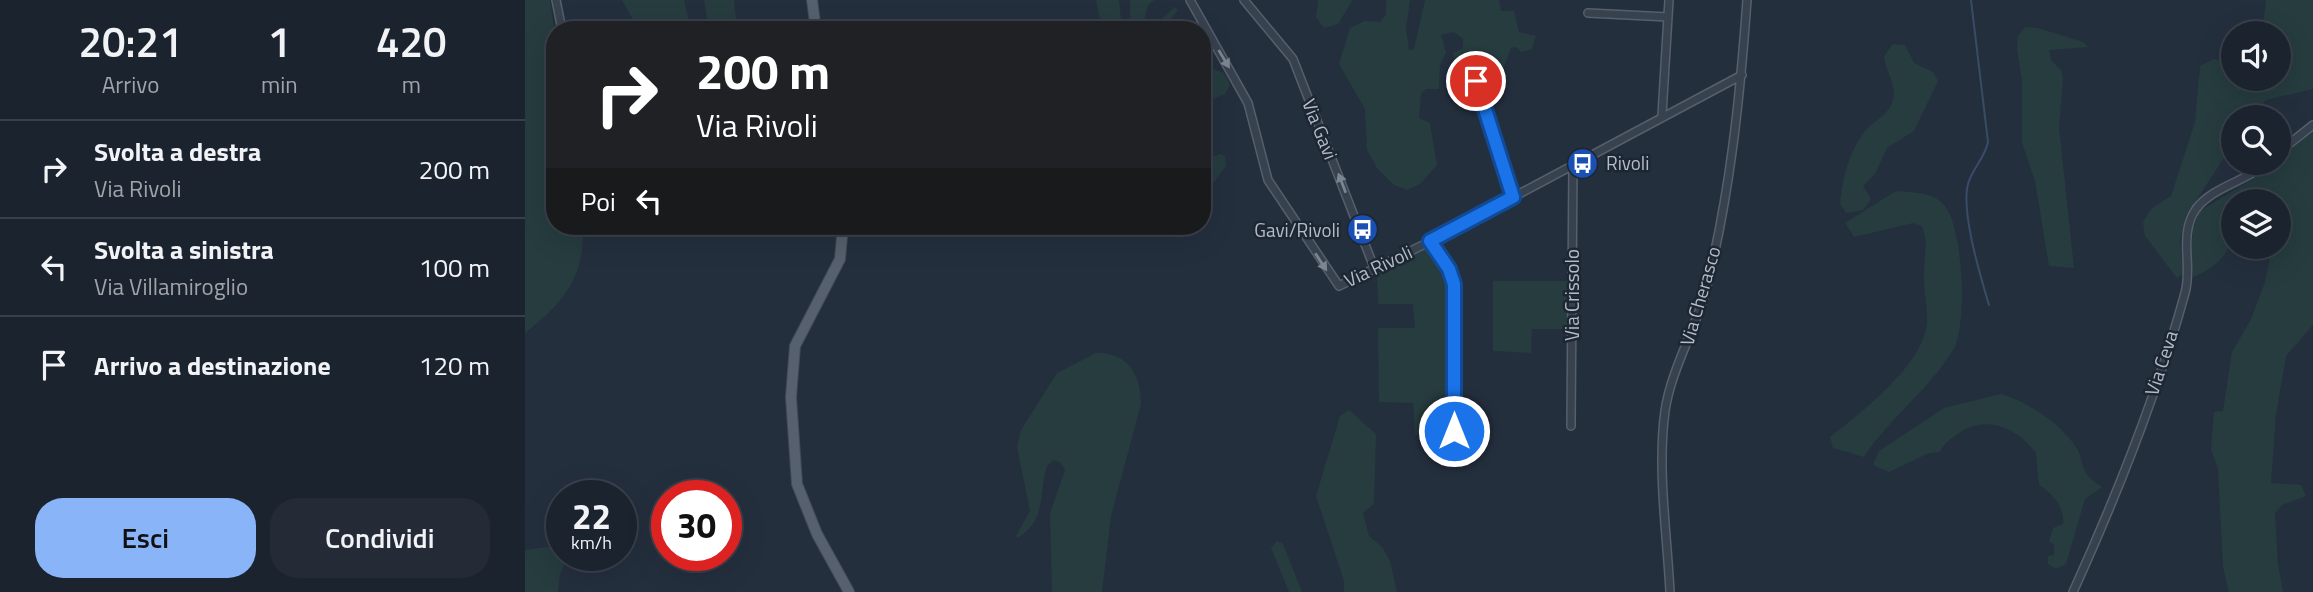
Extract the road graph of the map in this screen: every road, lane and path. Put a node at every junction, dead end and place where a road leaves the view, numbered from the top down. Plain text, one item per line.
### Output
1 (556, 0) edge
2 (812, 0) edge
3 (1190, 0) edge
4 (1244, 0) edge
5 (1669, 0) edge
6 (1747, 0) edge
7 (1588, 13) dead end
8 (1668, 17) junction
9 (560, 21) edge
10 (815, 21) edge
11 (1202, 21) edge
12 (1211, 37) edge
13 (1469, 57) dead end
14 (1742, 75) junction
15 (1662, 115) junction
16 (2313, 125) edge
17 (2291, 142) edge
18 (1573, 164) junction
19 (2247, 175) edge
20 (1513, 197) junction
21 (842, 235) edge
22 (1430, 241) junction
23 (1375, 270) junction
24 (1571, 426) dead end
25 (1454, 431) dead end
26 (849, 592) edge
27 (1670, 592) edge
28 (2073, 592) edge

1 - 9 street
2 - 10 main road
3 -> 11 street, Via Rivoli
23 -> 4 street, Via Gavi
5 - 8 street
6 - 14 street, Via Cherasco
7 - 8 street
8 - 15 street
12 -> 23 street, Via Rivoli
13 - 20 street
14 - 15 street, Via Rivoli
14 - 27 street, Via Cherasco
15 - 18 street, Via Rivoli
16 - 17 street
18 - 20 street, Via Rivoli
18 - 24 street, Via Crissolo
19 - 28 street, Via Ceva
20 - 22 street, Via Rivoli
21 - 26 main road
22 - 23 street, Via Rivoli
22 - 25 street

